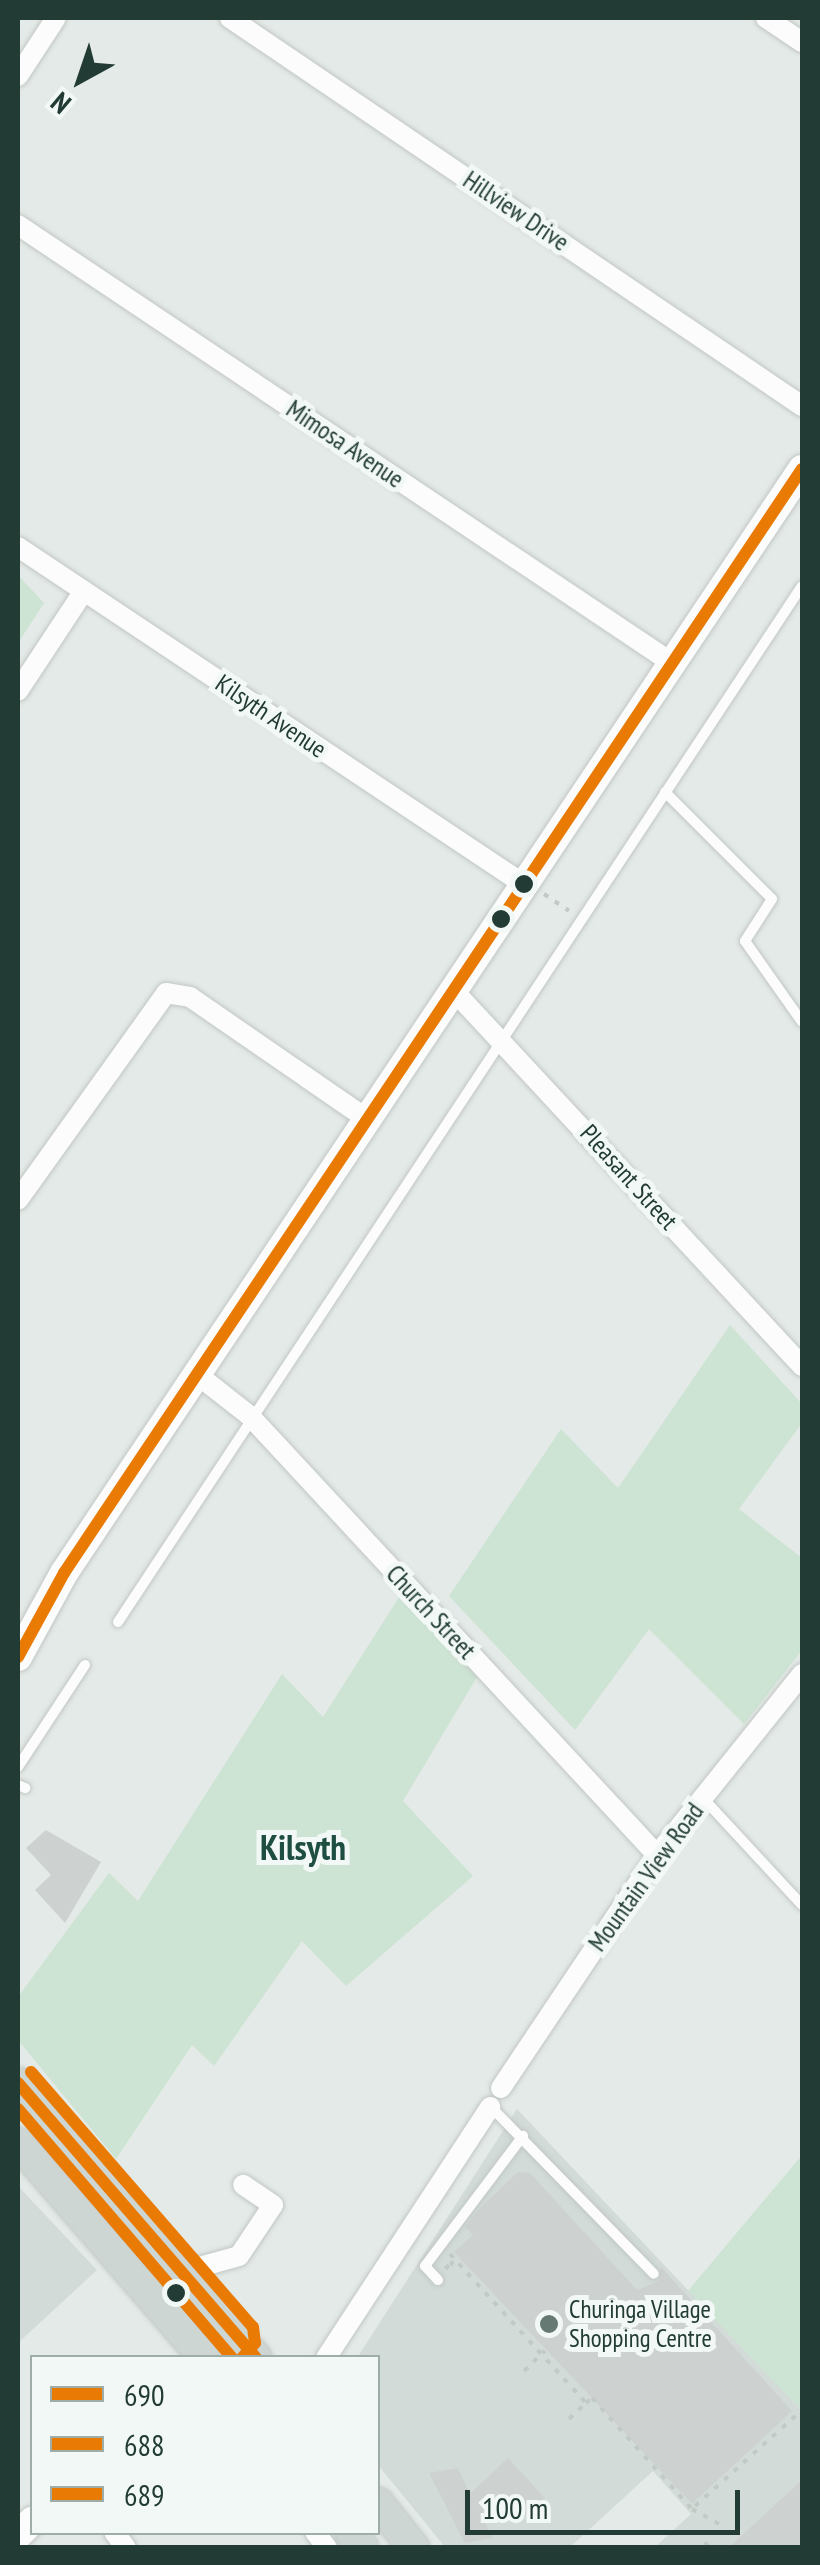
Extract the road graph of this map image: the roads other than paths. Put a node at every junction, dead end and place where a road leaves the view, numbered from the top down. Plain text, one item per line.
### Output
1 (56, 18) edge
2 (230, 18) edge
3 (766, 18) edge
4 (802, 42) edge
5 (18, 76) edge
6 (18, 226) edge
7 (802, 406) edge
8 (802, 469) edge
9 (18, 547) edge
10 (802, 586) edge
11 (84, 592) junction
12 (672, 662) junction
13 (18, 691) edge
14 (665, 792) junction
15 (533, 888) junction
16 (454, 990) junction
17 (802, 1022) edge
18 (502, 1037) junction
19 (367, 1120) junction
20 (18, 1200) edge
21 (802, 1366) edge
22 (199, 1376) junction
23 (249, 1415) junction
24 (118, 1622) dead end
25 (18, 1657) edge
26 (86, 1665) dead end
27 (802, 1674) edge
28 (18, 1767) edge
29 (704, 1798) junction
30 (657, 1855) junction
31 (802, 1905) edge
32 (18, 2083) edge
33 (495, 2098) junction
34 (522, 2136) junction
35 (18, 2143) edge
36 (503, 2164) junction
37 (513, 2176) dead end
38 (244, 2184) dead end
39 (178, 2273) junction
40 (654, 2274) dead end
41 (438, 2280) road end
42 (248, 2347) edge
43 (201, 2355) edge
44 (224, 2355) edge
45 (328, 2355) edge
46 (380, 2506) edge
47 (414, 2548) edge

1 - 5 street
2 - 7 street, Hillview Drive
3 - 4 street
6 - 12 street, Mimosa Avenue
8 - 12 main road
9 - 11 street, Kilsyth Avenue
10 - 14 lane
11 - 13 street
11 - 15 street, Kilsyth Avenue
12 - 15 main road
14 - 17 lane
14 - 18 lane
15 - 16 main road
16 - 18 street, Pleasant Street
16 - 19 main road
18 - 21 street, Pleasant Street
18 - 23 lane
19 - 20 street
19 - 22 main road
22 - 23 street, Church Street
22 - 25 main road
23 - 24 lane
23 - 30 street, Church Street
26 - 28 lane
27 - 29 street, Mountain View Road
29 - 30 street, Mountain View Road
29 - 31 lane
30 - 33 street, Mountain View Road
32 - 39 main road
33 - 34 lane
33 - 45 street, Mountain View Road
34 - 36 lane
34 - 40 lane
35 - 43 main road
36 - 37 lane
36 - 41 lane
38 - 39 street
39 - 42 main road
42 - 44 main road
46 - 47 main road

